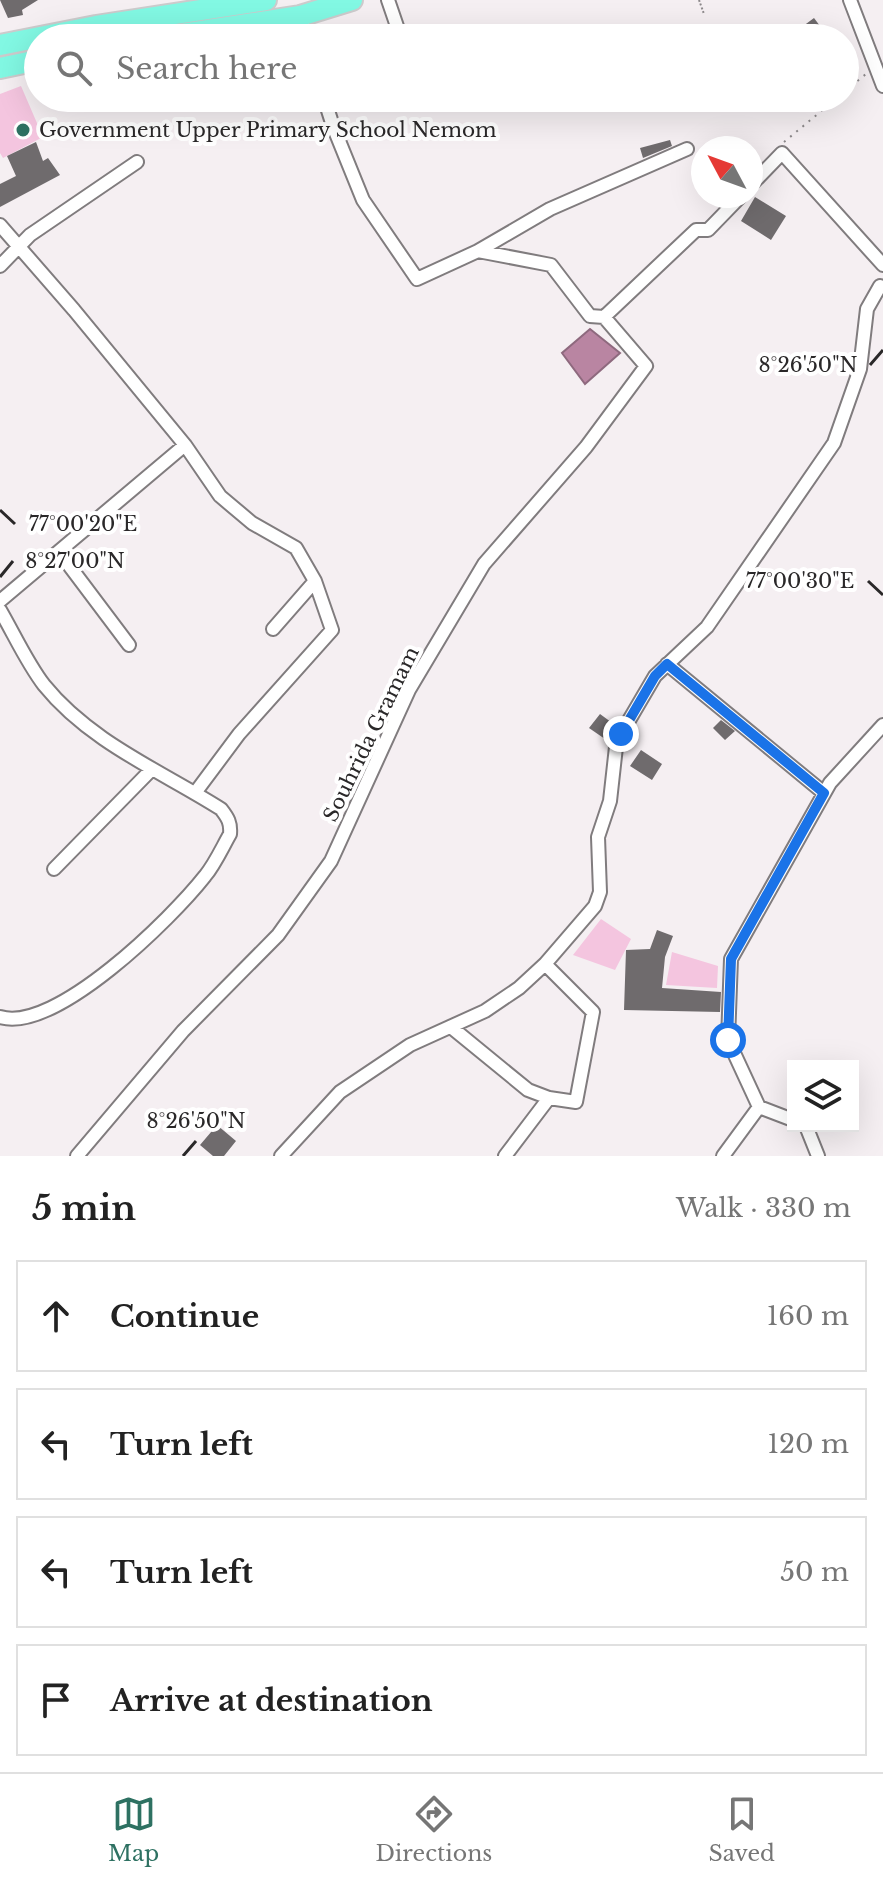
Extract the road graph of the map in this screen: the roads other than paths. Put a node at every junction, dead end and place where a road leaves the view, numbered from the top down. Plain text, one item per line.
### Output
1 (266, 0) edge
2 (352, 0) edge
3 (388, 0) edge
4 (850, 0) edge
5 (201, 5) edge
6 (300, 16) junction
7 (106, 24) edge
8 (248, 24) edge
9 (302, 24) edge
10 (396, 24) edge
11 (859, 24) edge
12 (859, 24) edge
13 (24, 40) edge
14 (0, 45) edge
15 (24, 63) edge
16 (0, 68) edge
17 (883, 86) edge
18 (329, 112) edge
19 (687, 149) dead end
20 (137, 162) dead end
21 (763, 173) edge
22 (729, 208) edge
23 (0, 225) edge
24 (20, 245) junction
25 (478, 251) junction
26 (883, 265) edge
27 (0, 266) edge
28 (882, 286) edge
29 (604, 317) junction
30 (185, 445) junction
31 (59, 552) junction
32 (315, 581) junction
33 (0, 601) edge
34 (0, 610) edge
35 (273, 629) dead end
36 (129, 645) dead end
37 (667, 664) junction
38 (883, 725) edge
39 (152, 769) junction
40 (195, 793) junction
41 (824, 793) junction
42 (54, 869) dead end
43 (545, 964) junction
44 (0, 1017) edge
45 (451, 1027) junction
46 (549, 1098) junction
47 (759, 1107) junction
48 (787, 1118) edge
49 (808, 1132) edge
50 (77, 1156) edge
51 (281, 1156) edge
52 (505, 1156) edge
53 (723, 1156) edge
54 (818, 1156) edge

1 - 5 main road
2 - 6 main road
3 - 10 street
4 - 11 street
5 - 7 main road
6 - 8 main road
6 - 9 street
12 - 17 street
13 - 14 main road
15 - 16 main road
18 - 25 street
19 - 25 street
20 - 24 street
21 - 26 street
22 - 29 street
23 - 24 street
24 - 27 street
24 - 30 street
25 - 29 street
28 - 37 street
29 - 50 street, Souhrida Gramam
30 - 31 street
30 - 32 street
31 - 33 street
31 - 36 street
32 - 35 street
32 - 40 street
34 - 39 street
37 - 41 street
37 - 43 street
38 - 41 street
39 - 40 street
39 - 42 street
40 - 44 street
41 - 47 street
43 - 45 street
43 - 46 street
45 - 46 street
45 - 51 street
46 - 52 street
47 - 48 street
47 - 53 street
49 - 54 street

